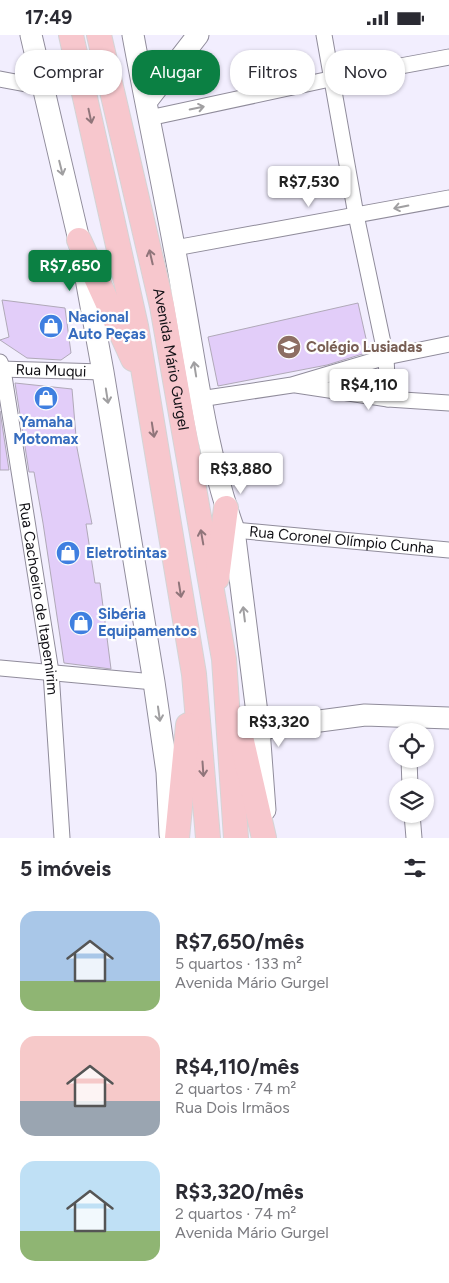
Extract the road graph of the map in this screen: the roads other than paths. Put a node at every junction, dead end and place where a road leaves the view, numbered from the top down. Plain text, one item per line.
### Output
1 (32, 35) edge
2 (71, 35) edge
3 (99, 35) edge
4 (133, 35) edge
5 (198, 35) edge
6 (324, 35) edge
7 (35, 50) edge
8 (326, 50) edge
9 (449, 57) edge
10 (405, 65) edge
11 (0, 79) edge
12 (325, 80) edge
13 (15, 82) edge
14 (44, 95) edge
15 (333, 95) edge
16 (148, 110) junction
17 (449, 198) edge
18 (356, 215) junction
19 (79, 240) junction
20 (174, 248) junction
21 (449, 344) edge
22 (386, 357) junction
23 (1, 367) edge
24 (102, 372) junction
25 (292, 385) junction
26 (147, 390) junction
27 (200, 399) junction
28 (388, 399) junction
29 (449, 403) edge
30 (226, 507) junction
31 (234, 530) junction
32 (449, 551) edge
33 (214, 602) junction
34 (224, 659) junction
35 (0, 668) edge
36 (51, 672) junction
37 (194, 674) junction
38 (154, 682) junction
39 (449, 717) edge
40 (401, 723) edge
41 (412, 723) edge
42 (260, 729) junction
43 (413, 823) edge
44 (62, 838) edge
45 (170, 838) edge
46 (177, 838) edge
47 (208, 838) edge
48 (236, 838) edge
49 (266, 838) edge
50 (414, 838) edge

1 - 7 main road
2 -> 26 main road, Avenida Mário Gurgel
33 -> 3 main road, Avenida Mário Gurgel
4 - 16 main road, Avenida Mário Gurgel
5 - 16 main road
6 - 8 street
9 - 10 street
11 - 13 street
16 -> 12 street
14 -> 19 main road
15 - 18 street
16 - 20 main road, Avenida Mário Gurgel
17 -> 18 street
18 - 20 street
18 - 22 street
19 - 24 main road
19 - 26 main road
27 -> 20 main road, Avenida Mário Gurgel
21 - 22 street
22 - 25 street
22 - 28 street
23 - 24 street, Rua Muqui
23 - 36 street, Rua Cachoeiro de Itapemirim
24 -> 38 main road
25 - 27 street
25 - 28 street
26 -> 37 main road, Avenida Mário Gurgel
27 - 30 main road, Avenida Mário Gurgel
28 - 29 street
30 - 31 main road, Avenida Mário Gurgel
30 - 33 main road
31 - 32 street, Rua Coronel Olímpio Cunha
42 -> 31 main road, Avenida Mário Gurgel
33 - 34 main road, Avenida Mário Gurgel
34 - 48 main road, Avenida Mário Gurgel
34 - 49 main road
35 - 36 street
36 - 38 street
36 - 44 street, Rua Cachoeiro de Itapemirim
37 - 46 main road
37 -> 47 main road, Avenida Mário Gurgel
38 -> 45 main road
39 - 41 main road
40 - 42 main road
42 - 49 main road, Avenida Mário Gurgel
43 - 50 street

